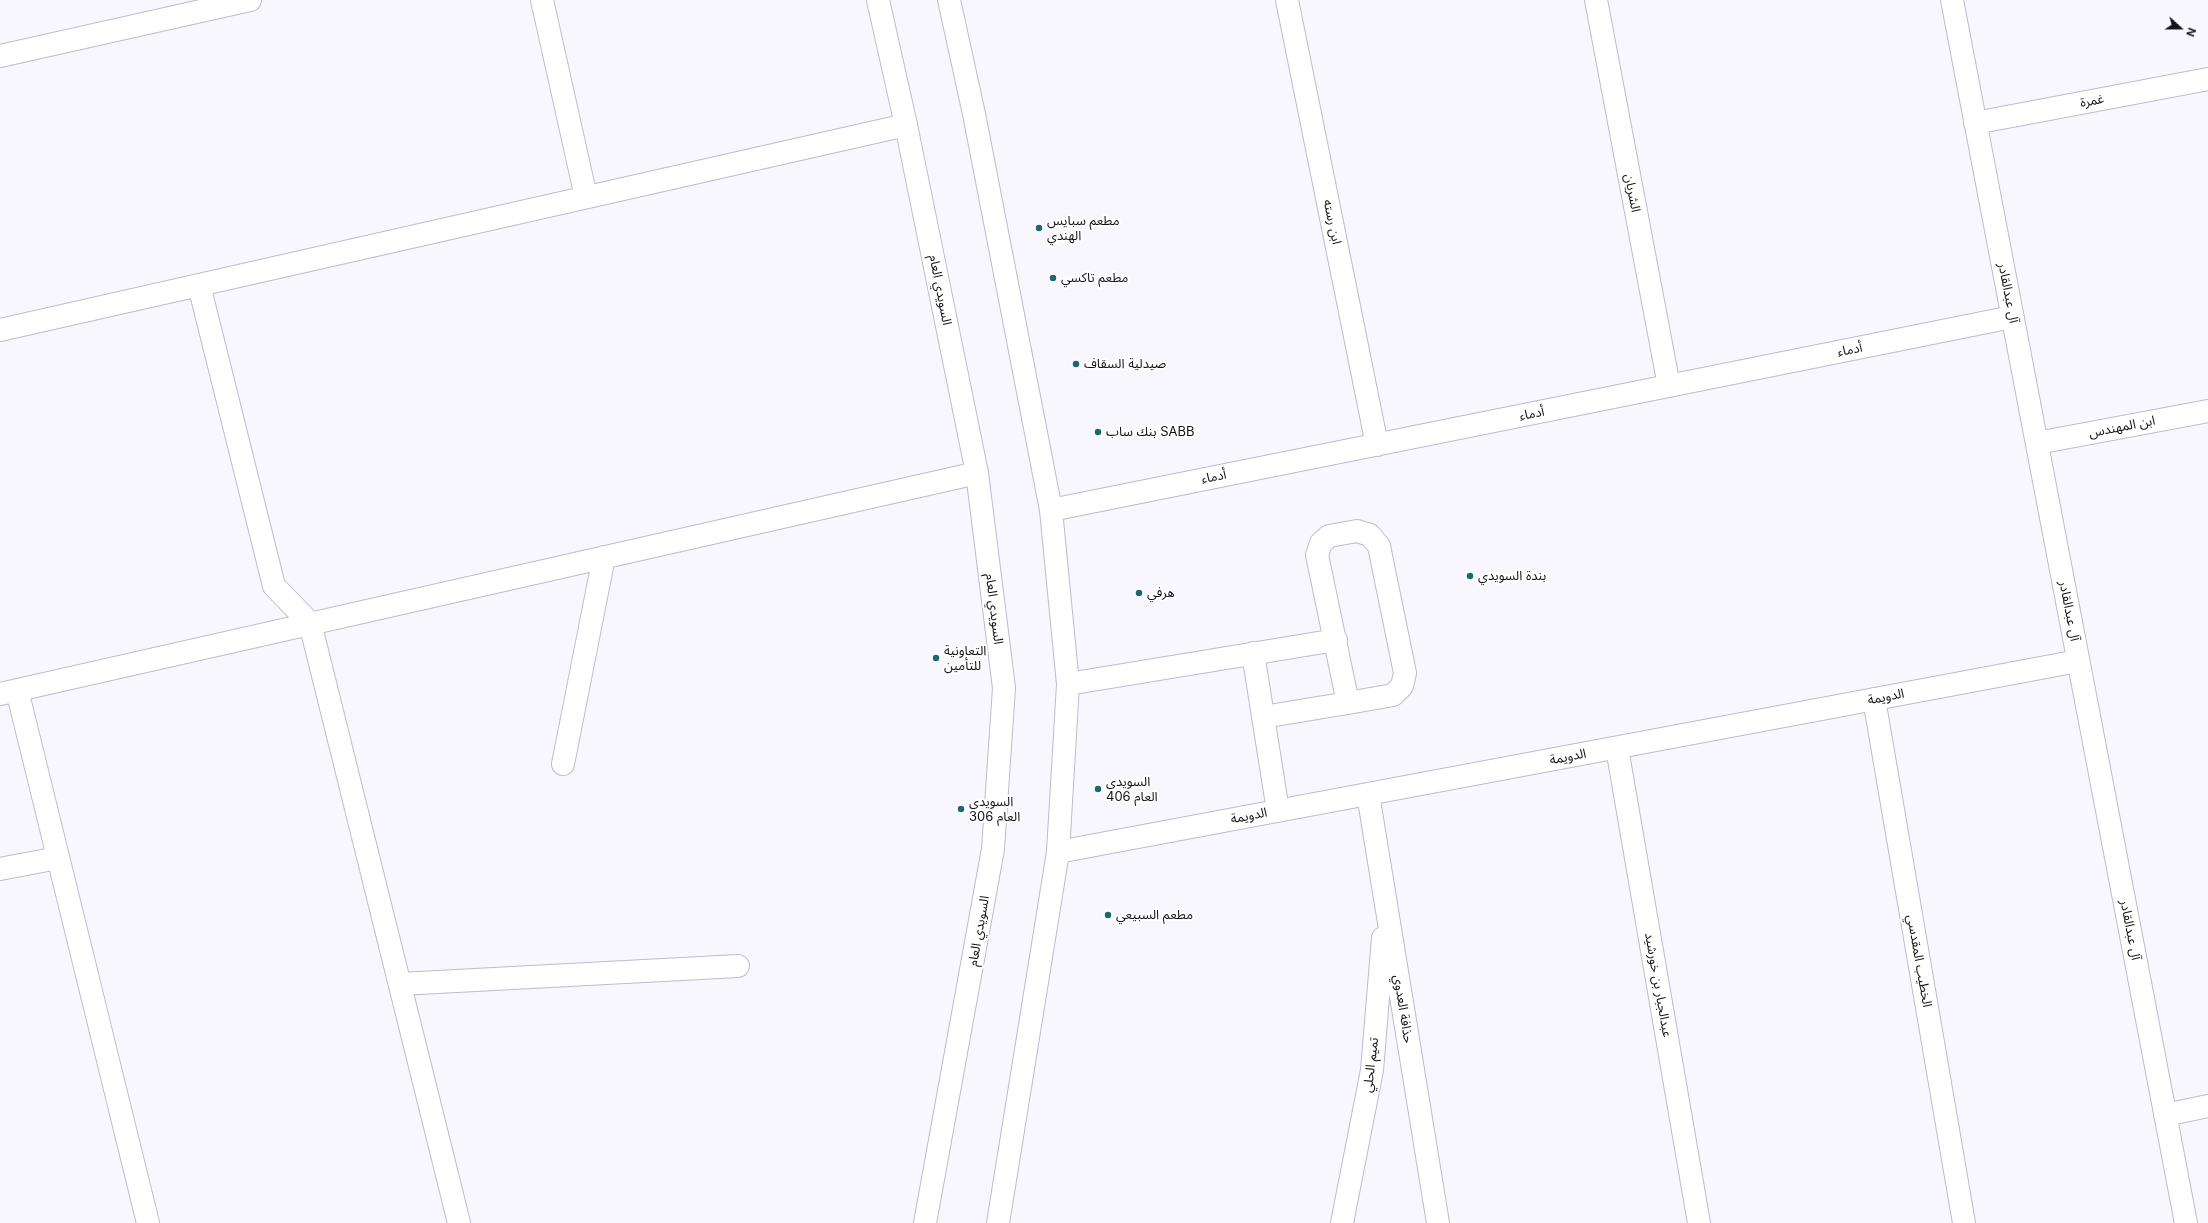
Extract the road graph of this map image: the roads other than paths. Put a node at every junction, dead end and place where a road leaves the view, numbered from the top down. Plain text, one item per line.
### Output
1 (542, 0) edge
2 (878, 0) edge
3 (949, 0) edge
4 (1287, 0) edge
5 (1596, 0) edge
6 (1952, 0) edge
7 (237, 1) edge
8 (0, 56) edge
9 (2208, 79) edge
10 (1975, 123) junction
11 (906, 125) junction
12 (586, 197) junction
13 (199, 285) junction
14 (2012, 317) junction
15 (0, 330) edge
16 (1669, 386) junction
17 (2208, 411) edge
18 (2037, 443) junction
19 (1377, 445) junction
20 (977, 473) junction
21 (1051, 510) junction
22 (604, 557) junction
23 (310, 624) junction
24 (1336, 640) junction
25 (1253, 653) junction
26 (2078, 661) junction
27 (1068, 684) junction
28 (8, 692) edge
29 (1874, 699) junction
30 (1348, 703) junction
31 (1263, 717) junction
32 (1617, 748) junction
33 (563, 764) dead end
34 (1368, 794) junction
35 (1278, 811) junction
36 (1058, 852) junction
37 (58, 858) junction
38 (0, 869) edge
39 (1386, 905) junction
40 (738, 966) dead end
41 (400, 984) junction
42 (2208, 1106) edge
43 (2165, 1115) junction
44 (148, 1223) edge
45 (459, 1223) edge
46 (925, 1223) edge
47 (998, 1223) edge
48 (1342, 1223) edge
49 (1438, 1223) edge
50 (1699, 1223) edge
51 (1964, 1223) edge
52 (2186, 1223) edge

1 - 12 street
2 - 11 street, السويدي العام
3 - 21 street
4 - 19 street, ابن رسته
5 - 16 street, الشريان
6 - 10 street, آل عبدالقادر
7 - 8 street
9 - 10 street, غمرة
10 - 14 street, آل عبدالقادر
11 - 12 street
11 - 20 street, السويدي العام
12 - 13 street
13 - 15 street
13 - 23 street
14 - 16 street, أدماء
14 - 18 street, آل عبدالقادر
16 - 19 street, أدماء
17 - 18 street, ابن المهندس
18 - 26 street, آل عبدالقادر
19 - 21 street, أدماء
20 - 22 street
20 - 46 street, السويدي العام
21 - 27 street
22 - 23 street
22 - 33 street
23 - 28 street
23 - 41 street
24 - 25 street
24 - 30 street
24 - 30 street
25 - 27 street
25 - 31 street
26 - 29 street, الدويمة
26 - 43 street, آل عبدالقادر
27 - 36 street
28 - 37 street
29 - 32 street, الدويمة
29 - 51 street, الخطيب المقدسي
30 - 31 street
31 - 35 street
32 - 34 street, الدويمة
32 - 50 street, عبدالجبار بن خورشيد
34 - 35 street, الدويمة
34 - 39 street, حذافة العدوي
35 - 36 street, الدويمة
36 - 47 street
37 - 38 street
37 - 44 street
39 - 48 street, تميم الحلي
39 - 49 street, حذافة العدوي
40 - 41 street
41 - 45 street
42 - 43 street
43 - 52 street, آل عبدالقادر

